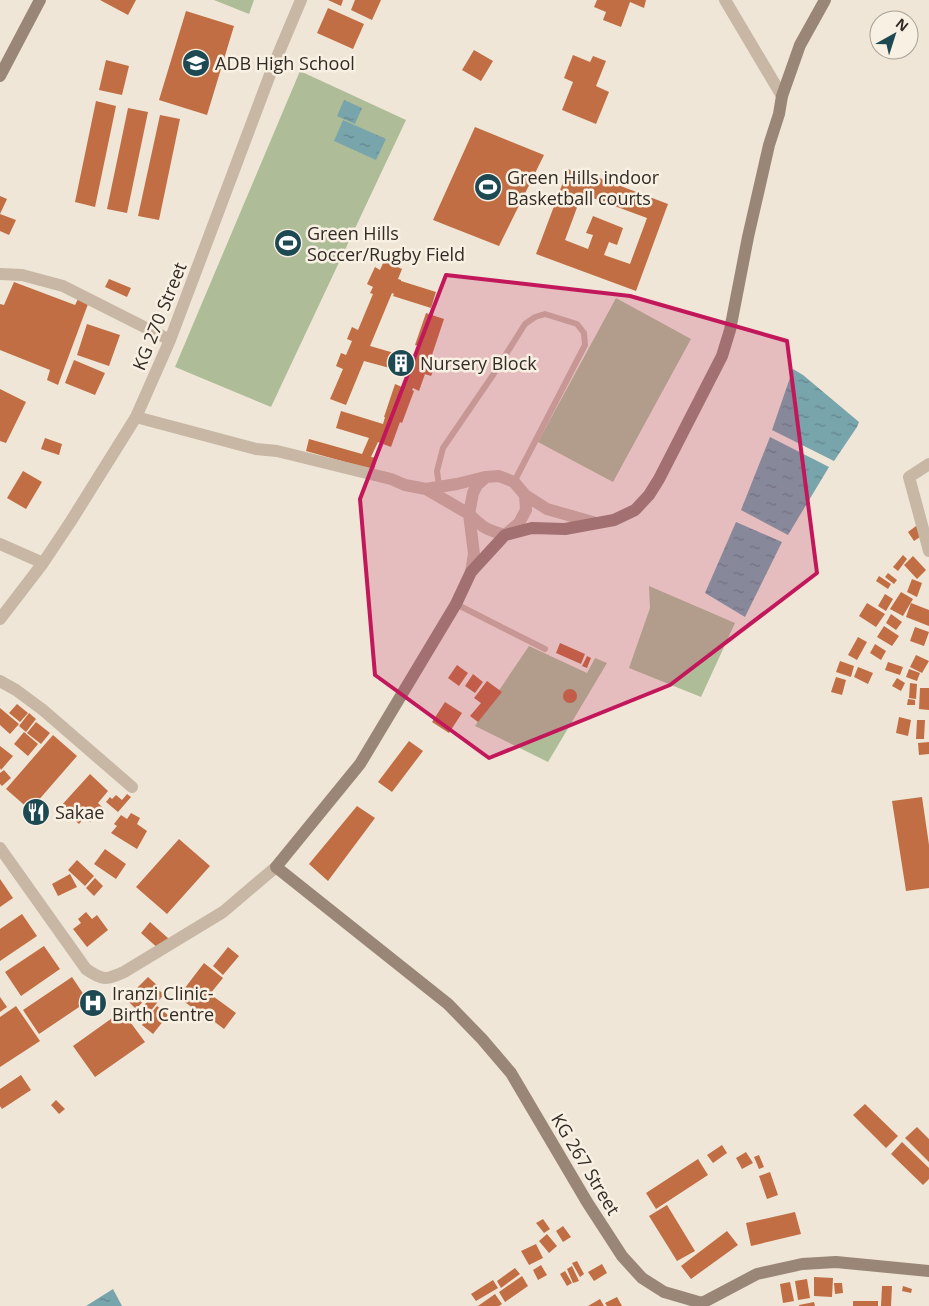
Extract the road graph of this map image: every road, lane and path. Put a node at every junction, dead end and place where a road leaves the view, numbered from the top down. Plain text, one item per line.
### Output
1 (40, 0) edge
2 (300, 0) edge
3 (725, 0) edge
4 (825, 0) edge
5 (0, 76) edge
6 (782, 96) junction
7 (0, 274) edge
8 (170, 340) junction
9 (136, 417) junction
10 (929, 464) edge
11 (486, 477) junction
12 (514, 482) junction
13 (432, 488) junction
14 (525, 495) junction
15 (469, 514) junction
16 (596, 522) junction
17 (505, 534) junction
18 (0, 544) edge
19 (929, 552) edge
20 (43, 563) junction
21 (471, 572) junction
22 (456, 604) junction
23 (0, 619) edge
24 (545, 649) dead end
25 (0, 681) edge
26 (132, 787) dead end
27 (0, 848) edge
28 (276, 867) junction
29 (929, 1271) edge

1 - 5 street
2 - 8 street, KG 270 Street
3 - 6 street
4 - 6 street
6 - 16 street
7 - 8 street
8 - 9 street, KG 270 Street
9 - 13 street
9 - 20 street, KG 270 Street
10 - 19 street
11 - 12 street
11 - 13 street
11 - 15 street
12 - 13 lane
12 - 14 street
13 - 15 street
14 - 16 street
14 - 17 street
15 - 17 street
15 - 21 street
16 - 17 street
17 - 21 street
18 - 20 street
20 - 23 street, KG 270 Street
21 - 22 street
22 - 24 lane
22 - 28 street
25 - 26 street
27 - 28 street
28 - 29 street, KG 267 Street

